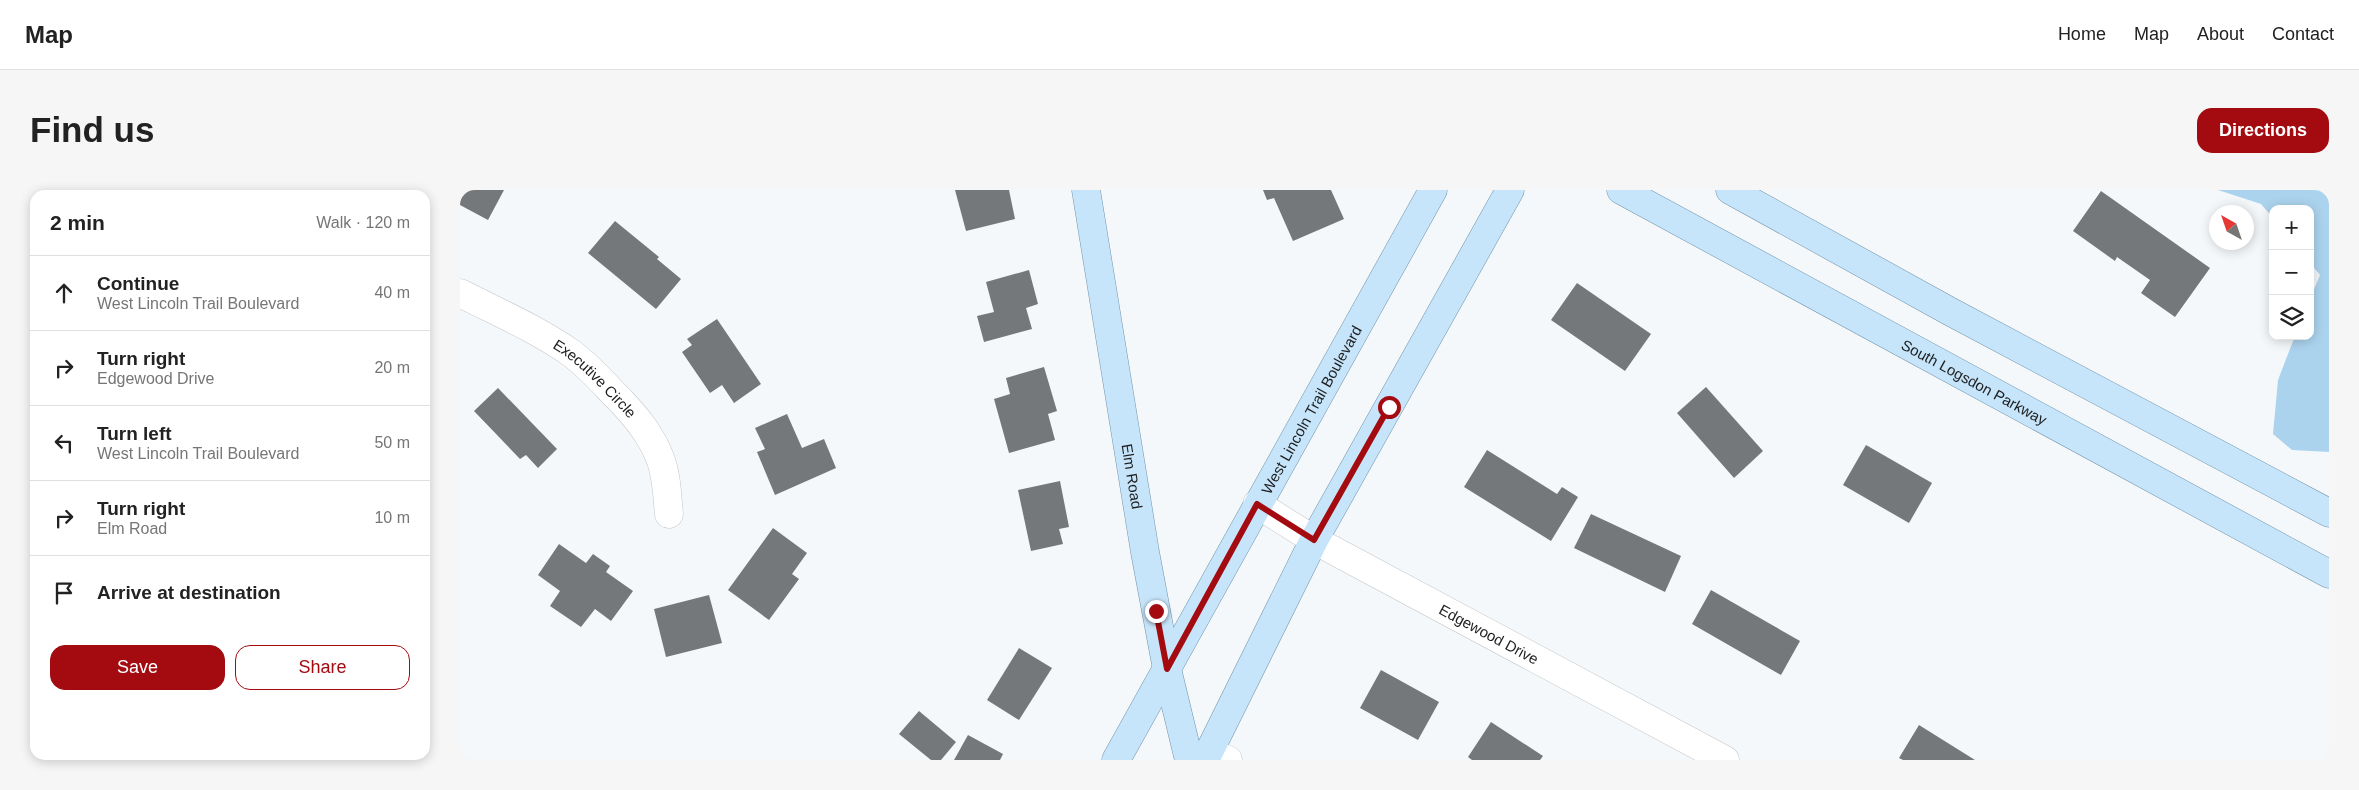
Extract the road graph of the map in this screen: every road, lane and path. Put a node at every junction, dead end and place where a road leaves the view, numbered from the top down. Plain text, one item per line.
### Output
1 (1086, 190) edge
2 (1433, 190) edge
3 (1510, 190) edge
4 (1621, 190) edge
5 (1730, 190) edge
6 (460, 293) edge
7 (1257, 504) junction
8 (2329, 513) edge
9 (669, 514) dead end
10 (1314, 540) junction
11 (2329, 574) edge
12 (1167, 669) junction
13 (1208, 758) edge
14 (1116, 760) edge
15 (1725, 760) edge

1 - 12 main road, Elm Road
2 - 7 main road, West Lincoln Trail Boulevard
3 - 10 main road
4 - 11 main road, South Logsdon Parkway
5 - 8 main road
6 - 9 street, Executive Circle
7 - 10 street, Edgewood Drive
7 - 12 main road, West Lincoln Trail Boulevard
10 - 13 main road
10 - 15 street, Edgewood Drive
12 - 13 main road, Elm Road
12 - 14 main road, West Lincoln Trail Boulevard

